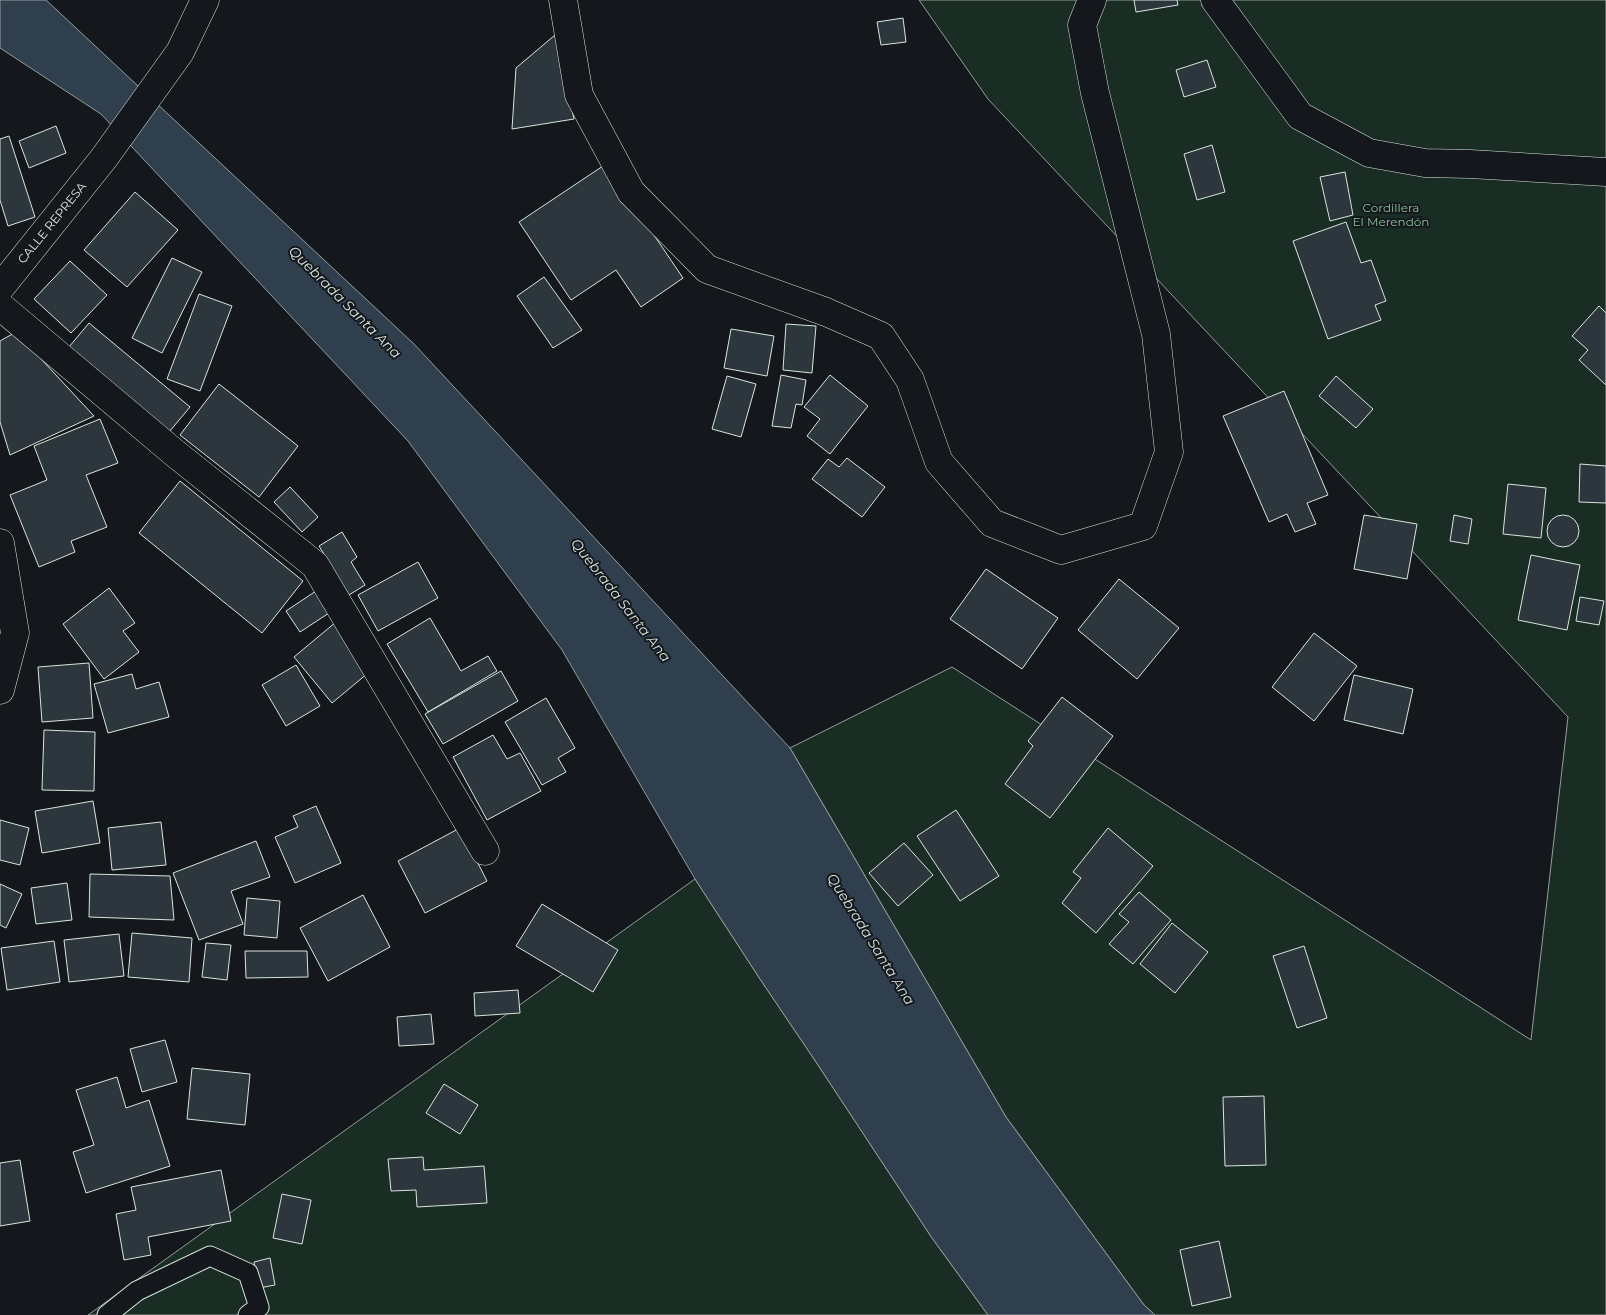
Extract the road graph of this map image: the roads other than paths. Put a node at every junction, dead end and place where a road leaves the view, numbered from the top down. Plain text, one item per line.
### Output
1 (205, 0) edge
2 (563, 0) edge
3 (1092, 0) edge
4 (1215, 0) edge
5 (1606, 172) edge
6 (0, 288) edge
7 (0, 306) edge
8 (0, 543) edge
9 (0, 690) edge
10 (485, 851) dead end
11 (107, 1315) edge
12 (248, 1315) edge

1 - 6 street, CALLE REPRESA
2 - 3 street
4 - 5 street
7 - 10 street
8 - 9 street
11 - 12 lane

